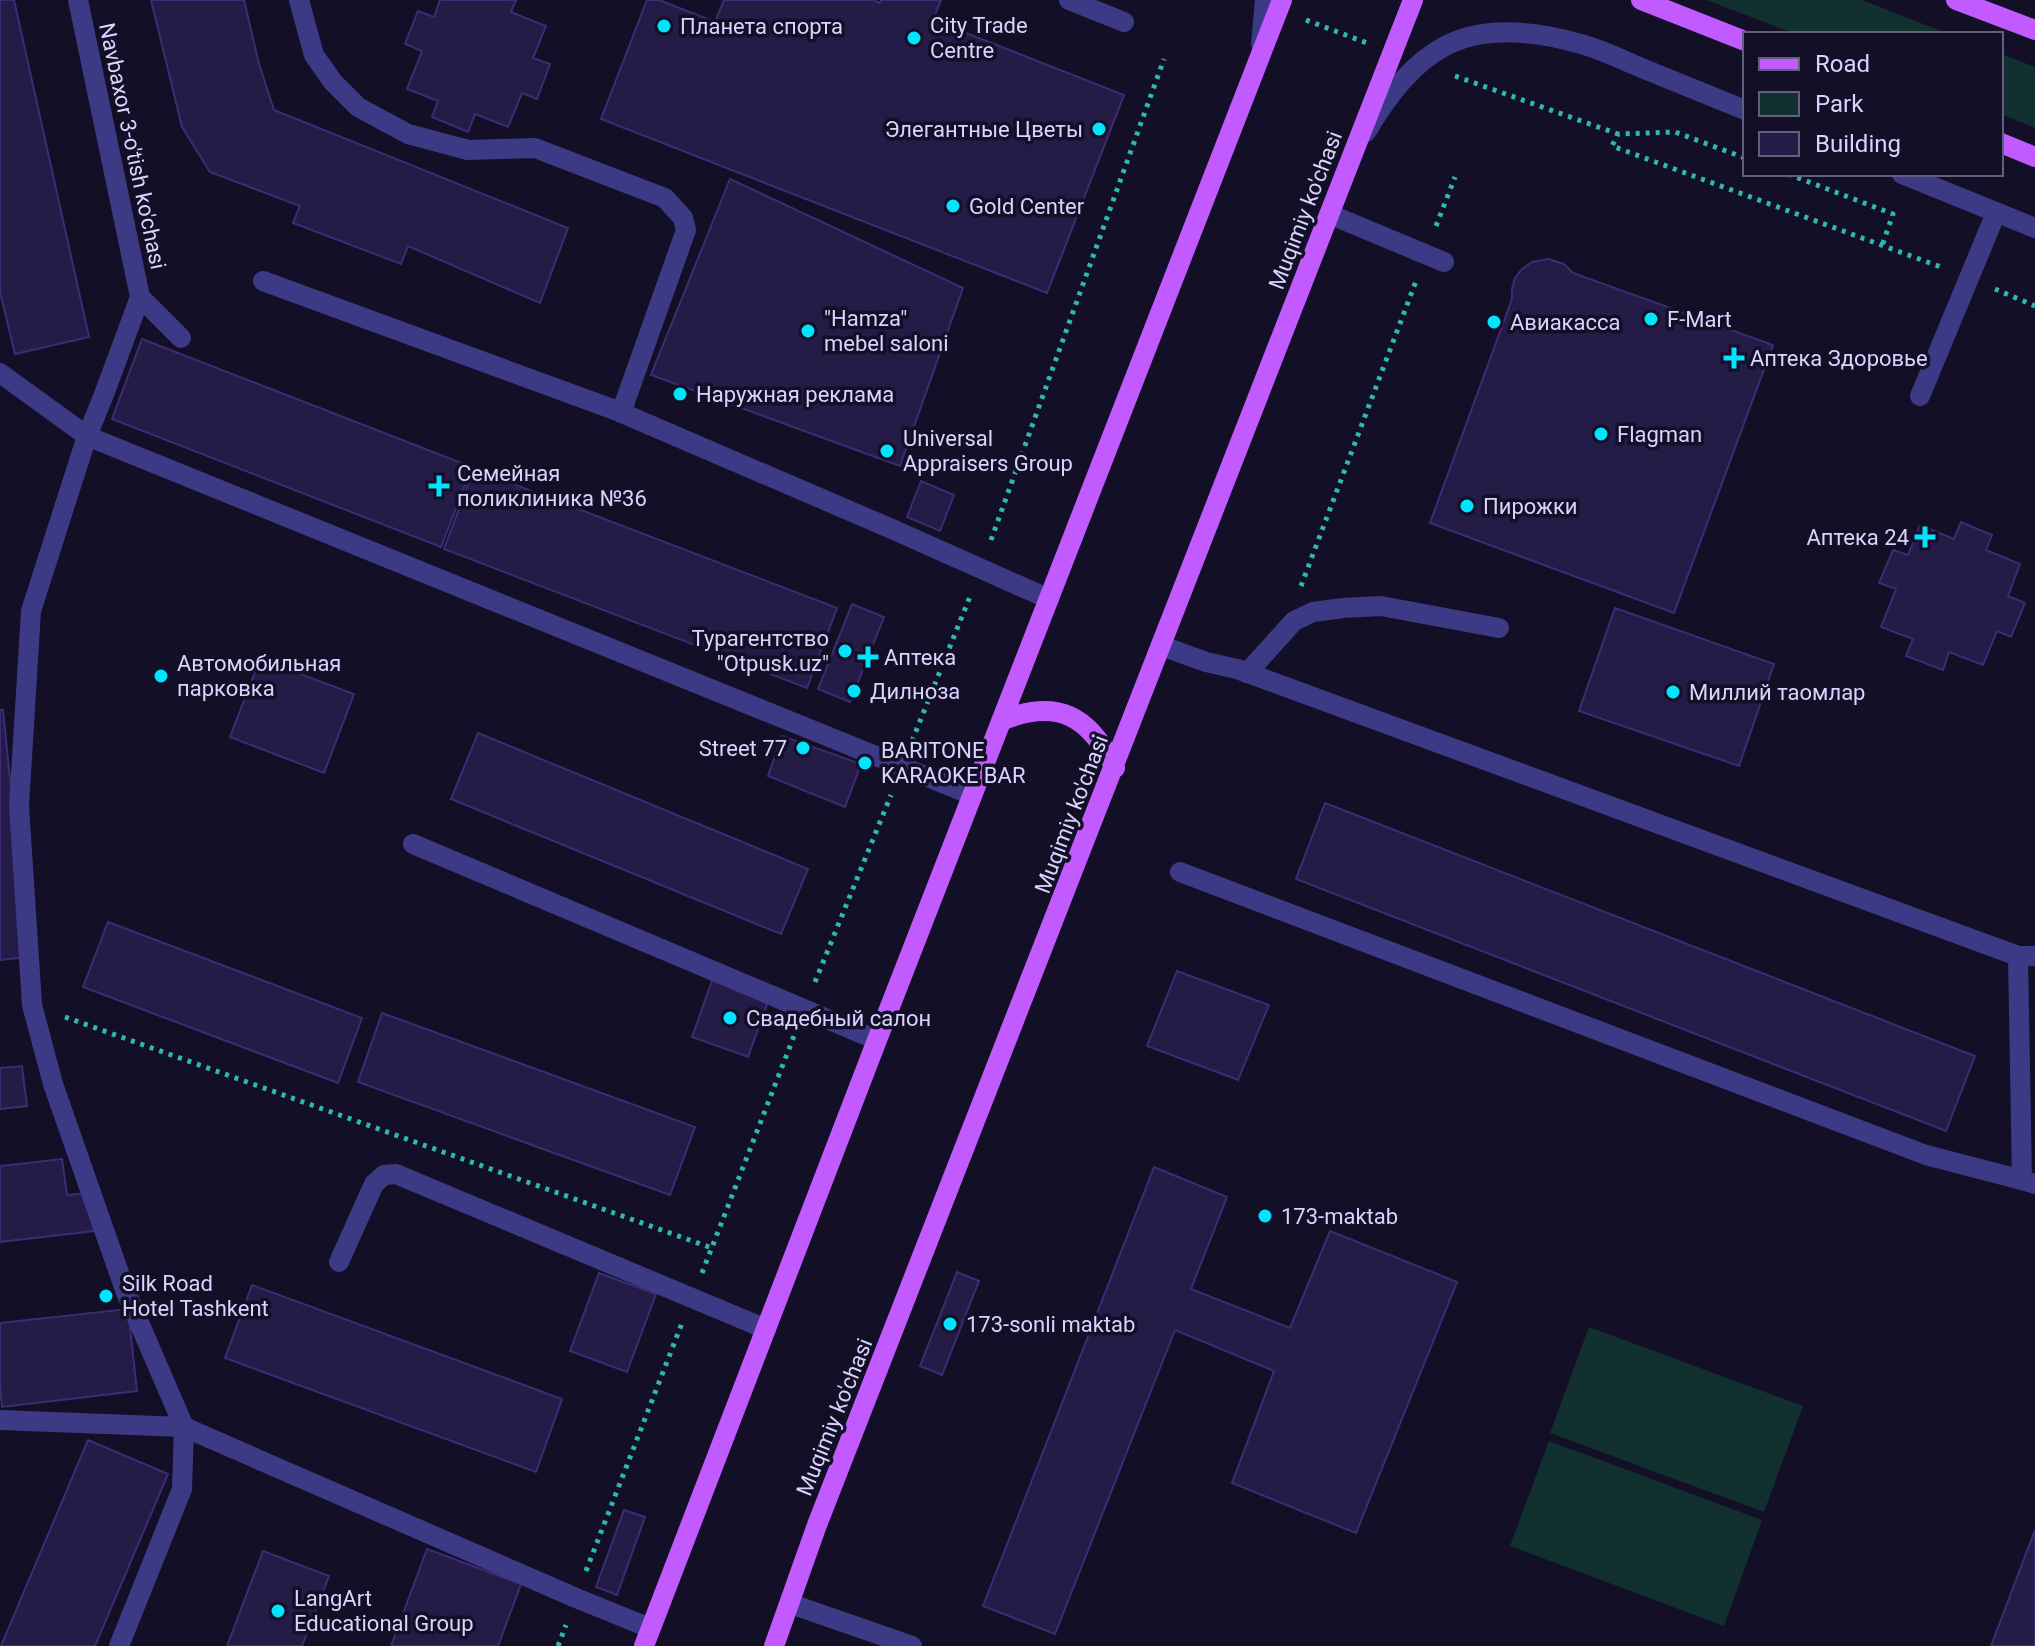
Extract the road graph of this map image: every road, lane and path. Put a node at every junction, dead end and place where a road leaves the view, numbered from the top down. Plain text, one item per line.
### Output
1 (78, 0) edge
2 (299, 0) edge
3 (1069, 0) edge
4 (1265, 0) edge
5 (1413, 0) edge
6 (1641, 0) edge
7 (1956, 0) edge
8 (1289, 8) edge
9 (1124, 22) dead end
10 (2035, 30) edge
11 (1743, 40) edge
12 (1368, 43) dead end
13 (1164, 59) dead end
14 (1255, 70) junction
15 (1455, 75) dead end
16 (1743, 109) edge
17 (1618, 134) junction
18 (2003, 144) edge
19 (1352, 156) junction
20 (1743, 157) edge
21 (2035, 157) edge
22 (1793, 176) edge
23 (1907, 176) edge
24 (1455, 177) dead end
25 (1996, 213) junction
26 (1329, 214) junction
27 (2035, 228) edge
28 (1435, 258) junction
29 (263, 281) dead end
30 (140, 297) junction
31 (181, 338) dead end
32 (0, 373) edge
33 (1920, 396) dead end
34 (621, 413) junction
35 (87, 436) junction
36 (981, 569) junction
37 (1296, 598) dead end
38 (1049, 599) junction
39 (1499, 628) dead end
40 (1162, 646) junction
41 (1247, 673) junction
42 (1001, 721) junction
43 (902, 768) junction
44 (1115, 768) junction
45 (972, 795) junction
46 (413, 844) dead end
47 (1180, 872) dead end
48 (2026, 956) edge
49 (32, 1005) junction
50 (804, 1009) junction
51 (877, 1040) junction
52 (2028, 1182) edge
53 (712, 1248) junction
54 (339, 1262) dead end
55 (692, 1298) junction
56 (766, 1329) junction
57 (0, 1420) edge
58 (184, 1427) junction
59 (576, 1598) junction
60 (791, 1604) junction
61 (647, 1637) edge
62 (119, 1646) edge
63 (774, 1646) edge
64 (912, 1646) edge

1 - 30 street, Navbaxor 3-o'tish ko'chasi
2 - 34 street
3 - 9 street
4 - 14 street
5 - 19 main road, Muqimiy ko'chasi
6 - 11 main road
7 - 10 main road
8 - 12 path
8 - 14 main road
13 - 36 path
14 - 38 main road
15 - 17 path
16 - 19 street
17 - 20 path
17 - 22 path
18 - 21 main road
19 - 26 main road, Muqimiy ko'chasi
23 - 25 street
24 - 28 path
25 - 27 street
25 - 33 street
26 - 28 street
26 - 40 main road, Muqimiy ko'chasi
28 - 37 path
29 - 34 street
30 - 31 street
30 - 35 street, Navbaxor 3-o'tish ko'chasi
32 - 35 street
34 - 36 street
35 - 43 street
35 - 49 street, Navbaxor 3-o'tish ko'chasi
36 - 38 street
36 - 43 path
38 - 42 main road
39 - 41 street
40 - 41 street
40 - 44 main road, Muqimiy ko'chasi
41 - 48 street
42 - 44 main road
42 - 45 main road
43 - 45 street
43 - 50 path
44 - 60 main road, Muqimiy ko'chasi
45 - 51 main road
46 - 50 street
47 - 52 street
48 - 52 street
49 - 53 path
49 - 58 street, Navbaxor 3-o'tish ko'chasi
50 - 51 street
50 - 53 path
51 - 56 main road
53 - 55 path
54 - 55 street
55 - 56 street
55 - 59 path
56 - 61 main road
57 - 58 street
58 - 59 street
58 - 62 street, Navbaxor 3-o'tish ko'chasi
59 - 61 street
60 - 63 main road, Muqimiy ko'chasi
60 - 64 street

